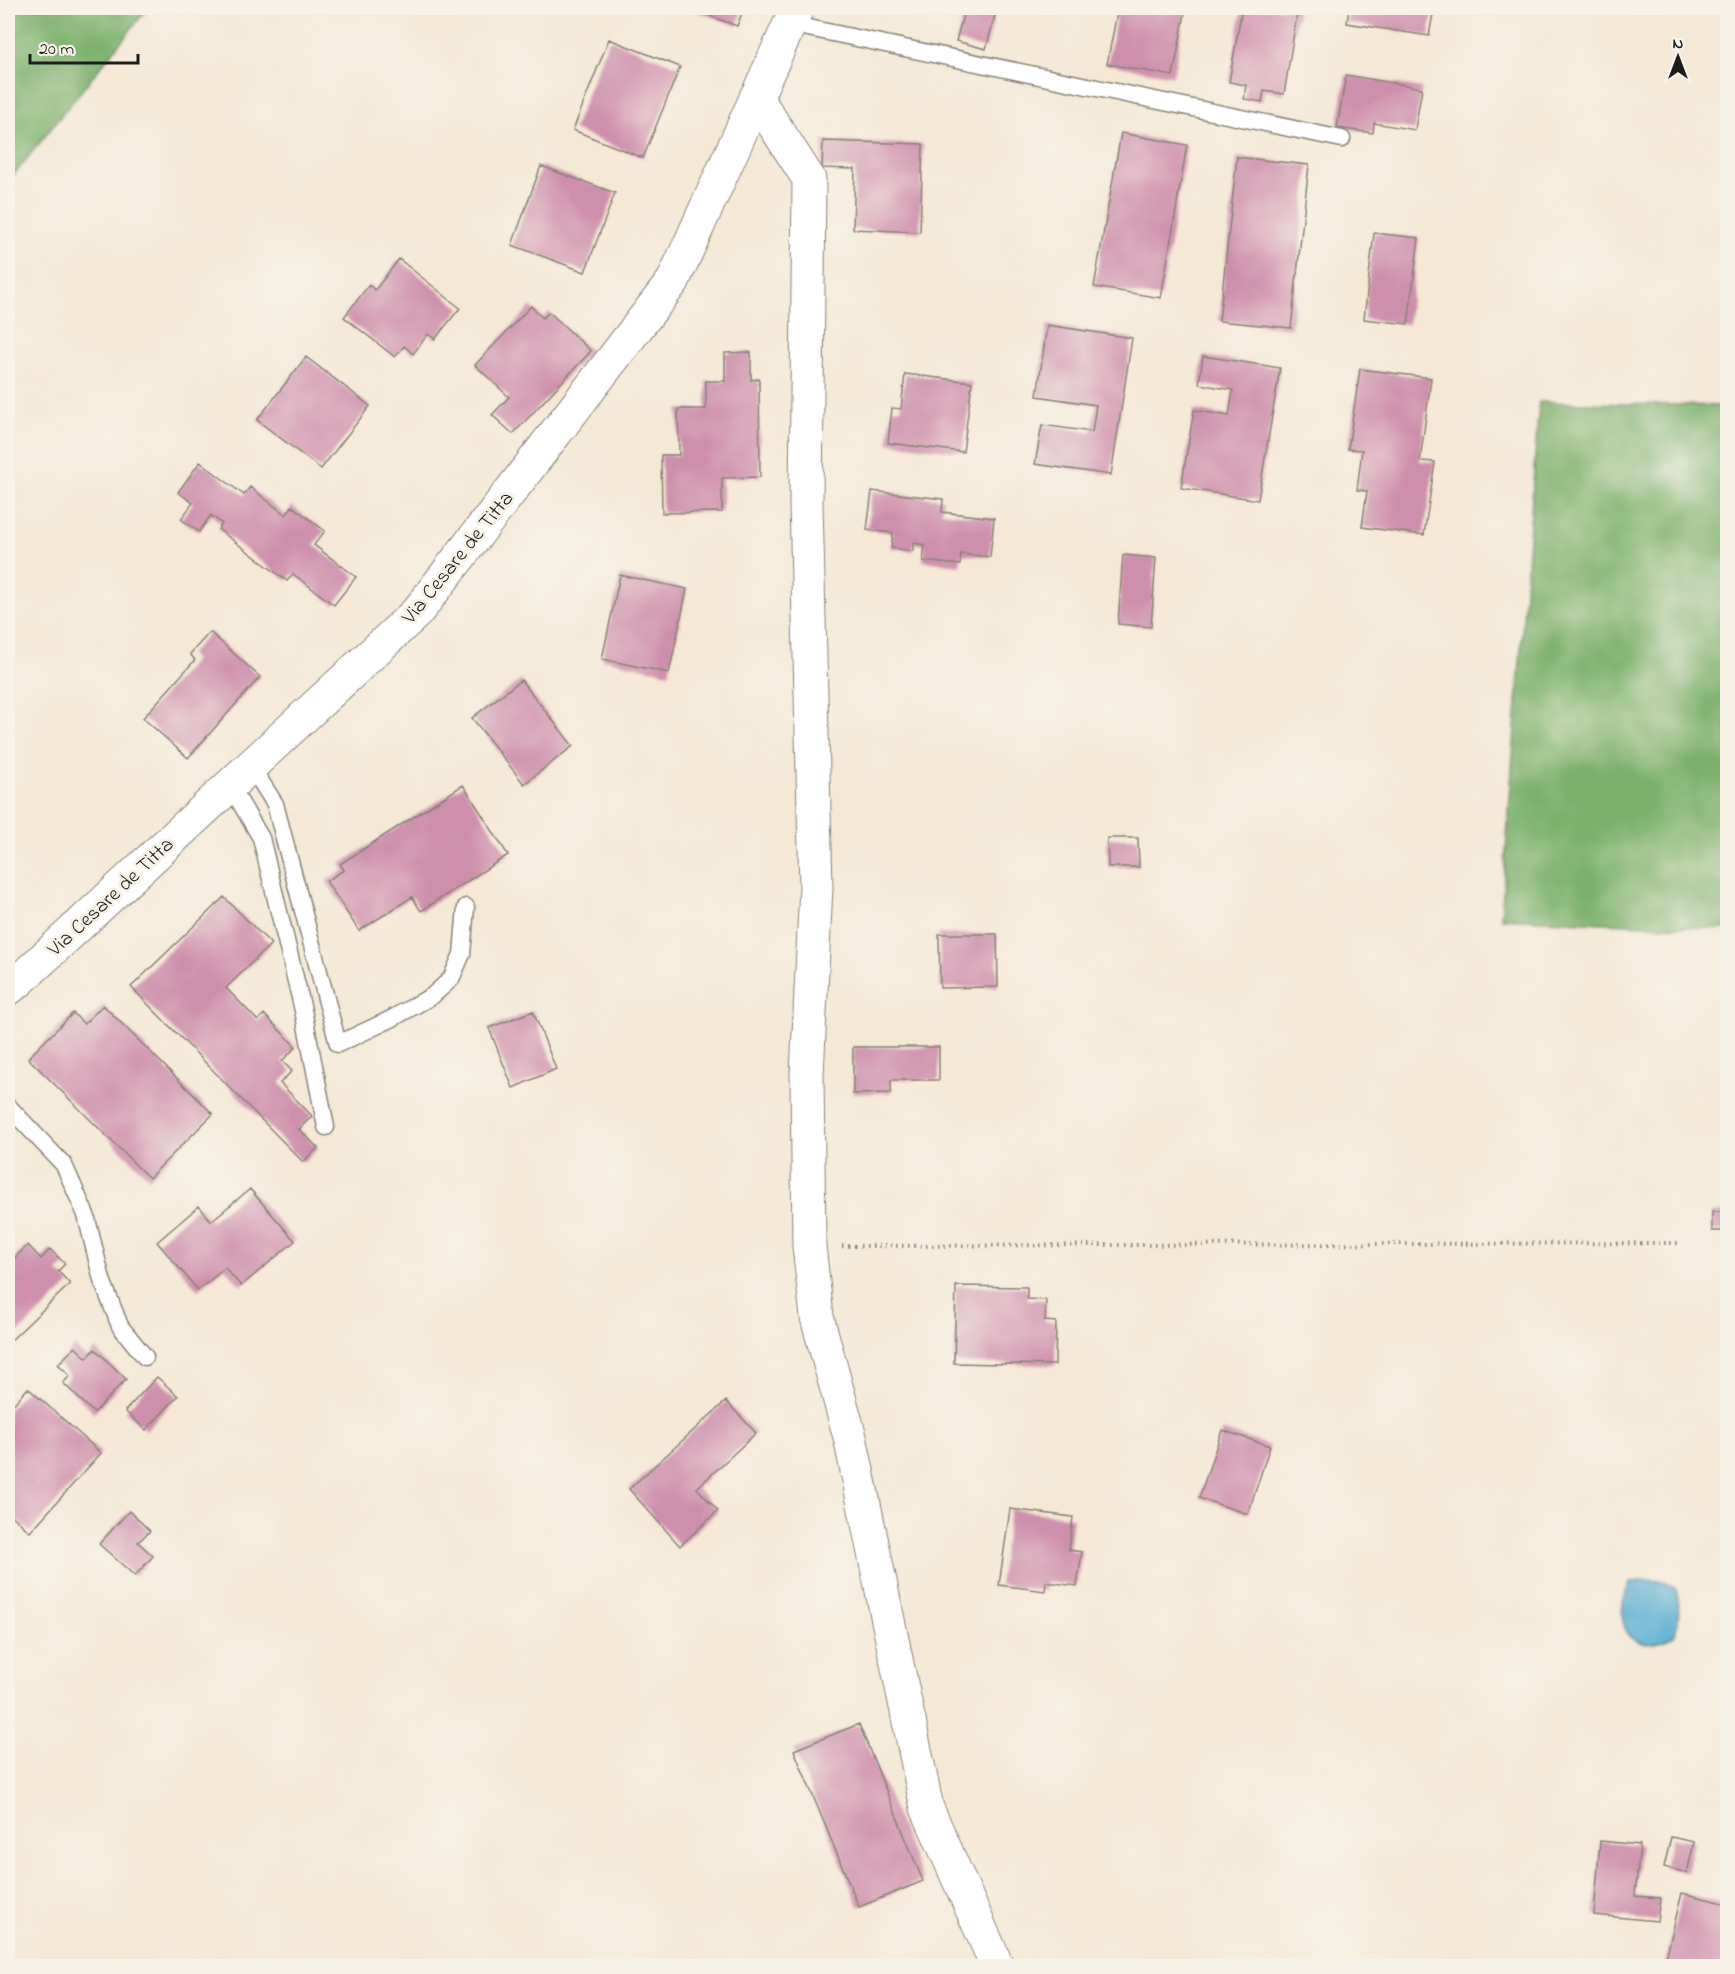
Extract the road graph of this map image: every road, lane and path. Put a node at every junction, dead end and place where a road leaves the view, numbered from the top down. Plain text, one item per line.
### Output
1 (793, 16) edge
2 (756, 97) junction
3 (1342, 139) dead end
4 (240, 775) junction
5 (466, 907) dead end
6 (8, 988) edge
7 (8, 1106) edge
8 (326, 1127) dead end
9 (1680, 1243) dead end
10 (809, 1246) junction
11 (145, 1357) dead end
12 (997, 1966) edge

1 - 2 street, Via Cesare de Titta
1 - 3 lane
2 - 4 street, Via Cesare de Titta
2 - 10 street
4 - 5 lane
4 - 6 street, Via Cesare de Titta
4 - 8 lane
7 - 11 lane
9 - 10 path
10 - 12 street

